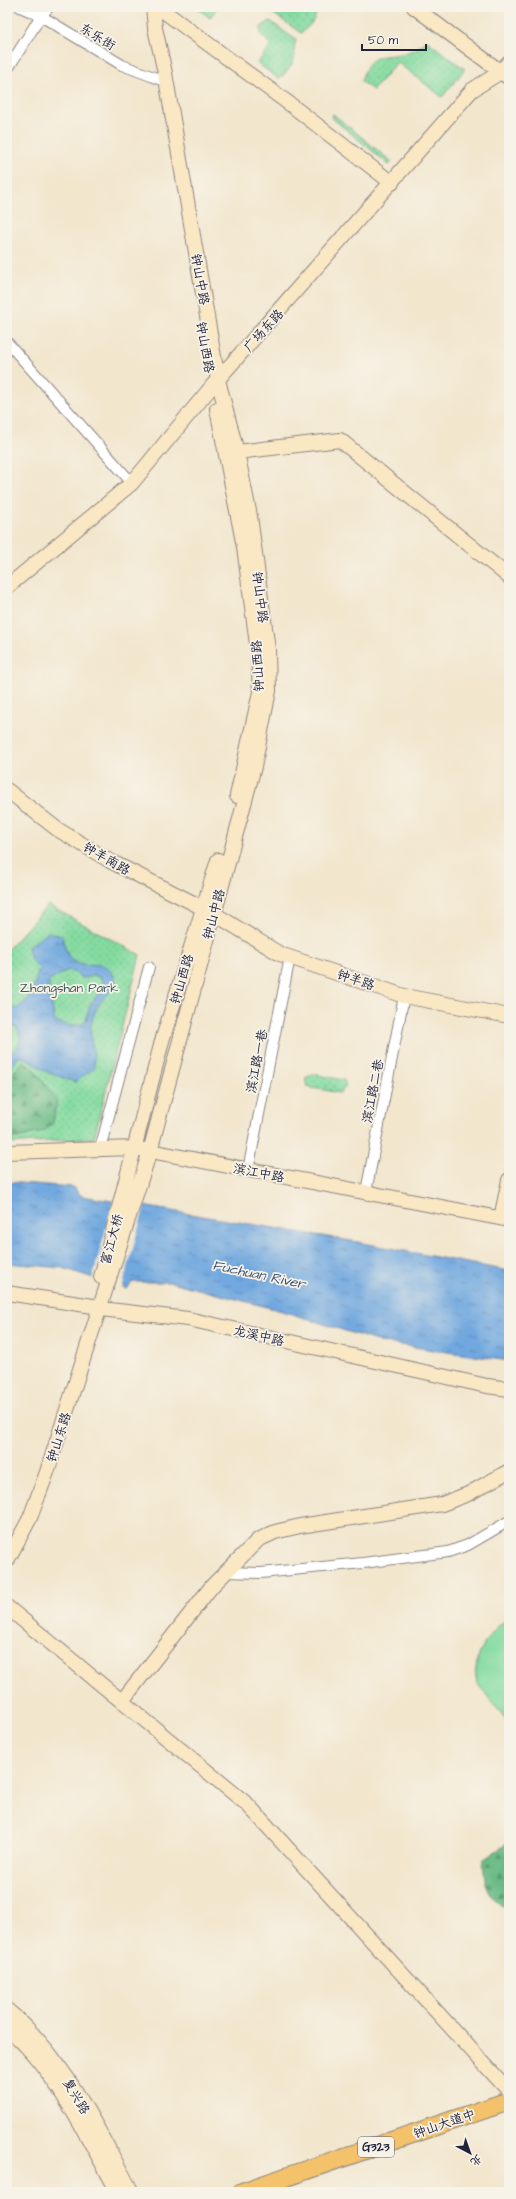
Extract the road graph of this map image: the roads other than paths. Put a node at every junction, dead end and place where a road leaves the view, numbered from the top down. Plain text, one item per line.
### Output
1 (20, 7) edge
2 (49, 7) edge
3 (144, 7) edge
4 (153, 7) edge
5 (158, 7) edge
6 (414, 7) edge
7 (41, 16) junction
8 (509, 62) edge
9 (7, 70) edge
10 (504, 75) edge
11 (159, 79) junction
12 (509, 88) edge
13 (392, 183) junction
14 (7, 342) edge
15 (216, 383) junction
16 (237, 452) junction
17 (132, 483) junction
18 (509, 577) edge
19 (7, 587) edge
20 (7, 790) edge
21 (209, 911) junction
22 (290, 957) junction
23 (149, 967) dead end
24 (404, 996) junction
25 (509, 1016) edge
26 (100, 1148) junction
27 (135, 1148) junction
28 (150, 1151) junction
29 (7, 1152) edge
30 (248, 1170) junction
31 (135, 1177) junction
32 (509, 1180) edge
33 (366, 1192) junction
34 (505, 1219) edge
35 (7, 1293) edge
36 (7, 1301) edge
37 (96, 1311) junction
38 (509, 1389) edge
39 (509, 1397) edge
40 (509, 1471) edge
41 (509, 1521) edge
42 (7, 1550) edge
43 (7, 1561) edge
44 (225, 1572) junction
45 (7, 1607) edge
46 (122, 1701) junction
47 (7, 2010) edge
48 (7, 2028) edge
49 (509, 2091) edge
50 (509, 2101) edge
51 (509, 2114) edge
52 (118, 2192) edge
53 (132, 2192) edge
54 (242, 2192) edge
55 (279, 2192) edge

1 - 7 street, 东乐街
2 - 7 street
3 - 11 main road, 钟山西路
4 - 15 main road, 钟山中路
5 - 13 main road
6 - 10 main road
7 - 9 street
7 - 11 street, 东乐街
8 - 10 main road, 广场东路
10 - 12 main road
10 - 13 main road, 广场东路
11 - 15 main road, 钟山西路
13 - 15 main road, 广场东路
14 - 17 street
15 - 16 main road, 钟山中路
15 - 17 main road, 广场东路
15 - 21 main road, 钟山西路
16 - 18 main road
16 - 21 main road, 钟山中路
17 - 19 main road, 广场东路
20 - 21 main road, 钟羊南路
21 - 22 main road, 钟羊路
21 - 27 main road, 钟山西路
21 - 28 main road, 钟山中路
22 - 24 main road, 钟羊路
22 - 30 street, 滨江路一巷
23 - 26 street
24 - 25 main road, 钟羊路
24 - 33 street, 滨江路二巷
26 - 27 main road, 滨江中路
26 - 29 main road, 滨江中路
27 - 28 main road, 滨江中路
27 - 31 main road, 钟山西路
28 - 30 main road, 滨江中路
28 - 31 main road, 钟山中路
30 - 33 main road, 滨江中路
31 - 37 main road, 富江大桥
32 - 34 main road
33 - 34 main road, 滨江中路
35 - 37 main road, 龙溪中路
36 - 37 main road, 龙溪中路
37 - 38 main road, 龙溪中路
37 - 39 main road, 龙溪中路
37 - 42 main road, 钟山东路
37 - 43 main road, 钟山东路
40 - 44 main road
41 - 44 street
44 - 46 main road
45 - 46 main road
46 - 49 main road
47 - 53 main road, 复兴路
48 - 52 main road, 复兴路
50 - 54 highway, 钟山大道中 / G323
51 - 55 highway, 钟山大道中 / G323

